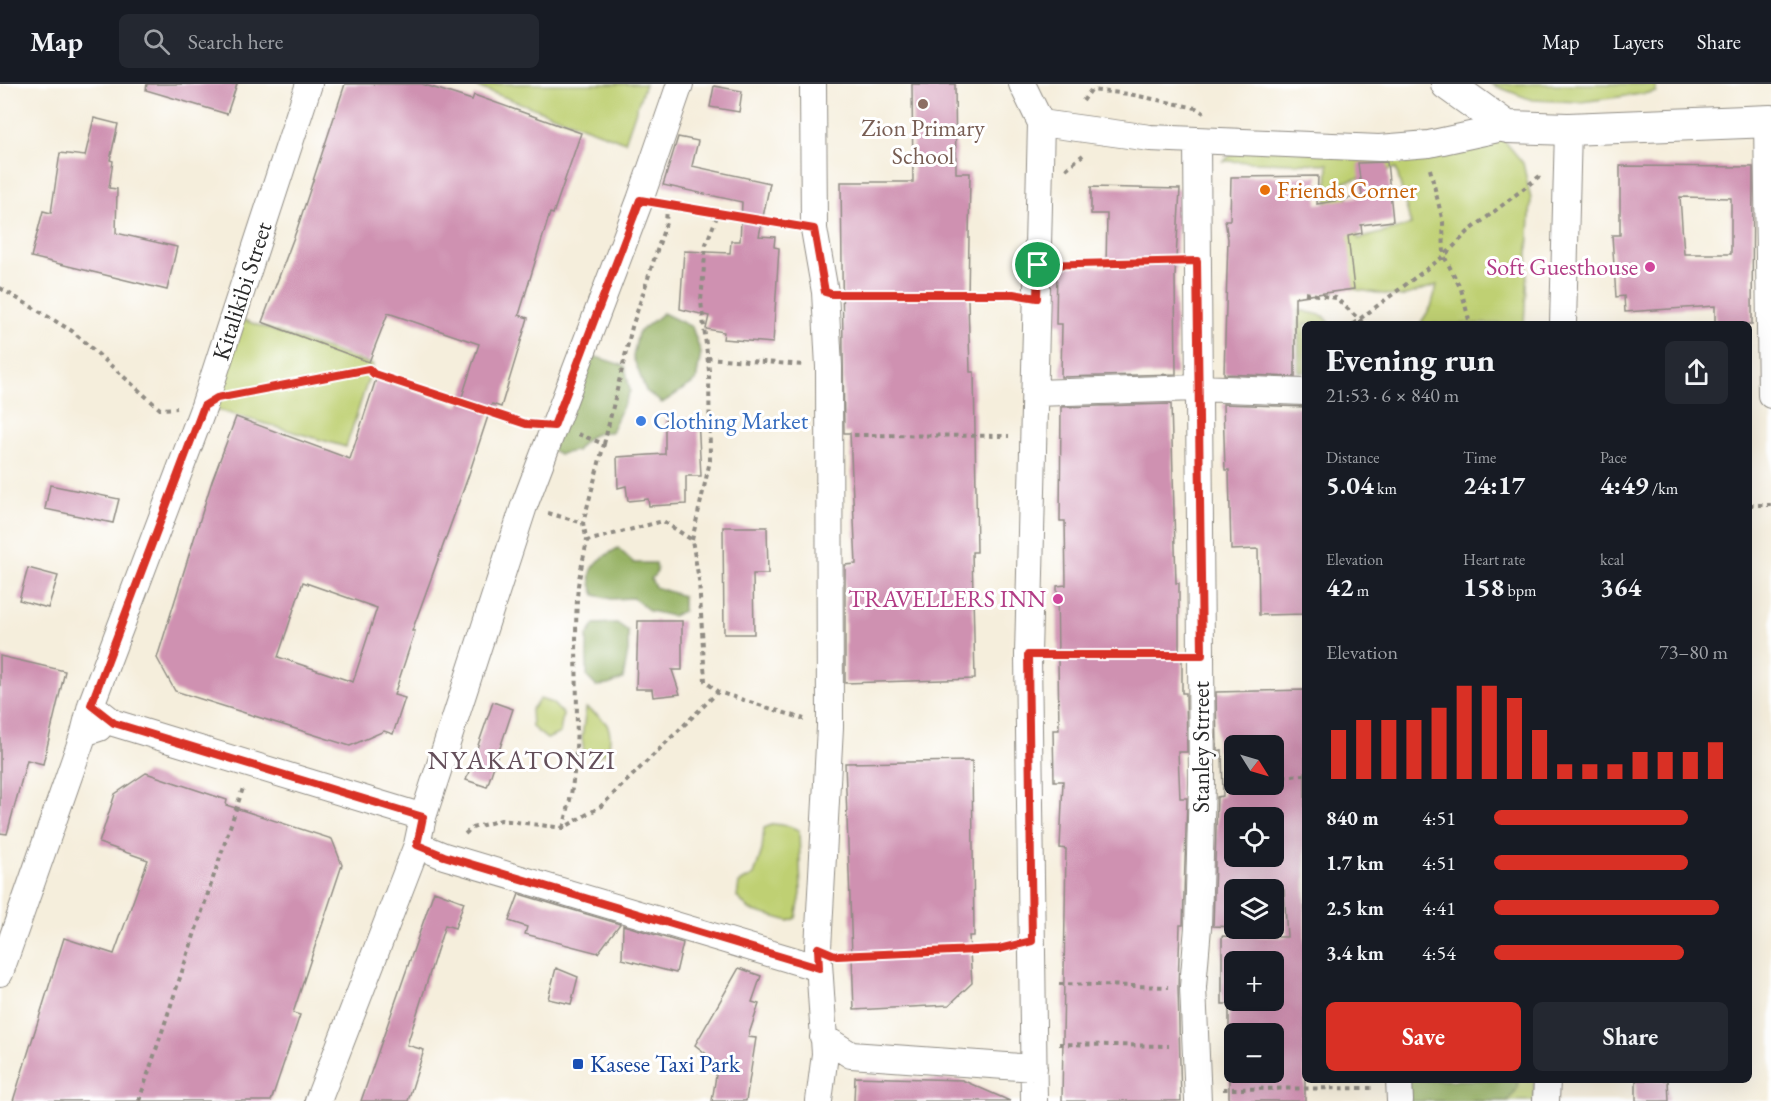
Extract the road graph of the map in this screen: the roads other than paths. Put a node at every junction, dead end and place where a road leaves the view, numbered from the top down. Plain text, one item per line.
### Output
1 (309, 84) edge
2 (680, 84) edge
3 (813, 84) edge
4 (1022, 84) edge
5 (1447, 84) edge
6 (1769, 121) edge
7 (1041, 123) junction
8 (1507, 127) junction
9 (1197, 141) junction
10 (1568, 142) junction
11 (1563, 321) edge
12 (1198, 388) junction
13 (1302, 392) edge
14 (1034, 393) junction
15 (1771, 395) edge
16 (91, 705) junction
17 (114, 723) junction
18 (84, 734) junction
19 (423, 817) junction
20 (417, 845) junction
21 (818, 958) junction
22 (0, 974) edge
23 (823, 1037) junction
24 (851, 1055) junction
25 (1034, 1056) junction
26 (822, 1073) junction
27 (1547, 1083) edge
28 (1198, 1095) edge
29 (318, 1101) edge
30 (819, 1101) edge
31 (1034, 1101) edge
32 (1546, 1101) edge

1 - 16 street, Kitalikibi Street
2 - 19 street
3 - 21 street
4 - 7 street
5 - 8 street
6 - 10 street
6 - 15 street
7 - 9 street
7 - 14 street
8 - 9 street
8 - 10 street
9 - 12 street, Stanley Strreet
10 - 11 street
12 - 13 street
12 - 14 street
12 - 28 street, Stanley Strreet
14 - 25 street
16 - 17 street
16 - 18 street, Kitalikibi Street
17 - 18 street
17 - 19 street
18 - 22 street, Kitalikibi Street
19 - 20 street
20 - 21 street
20 - 29 street
21 - 23 street
23 - 24 street
23 - 26 street
24 - 25 street
24 - 26 street
25 - 31 street
26 - 30 street
27 - 32 street

